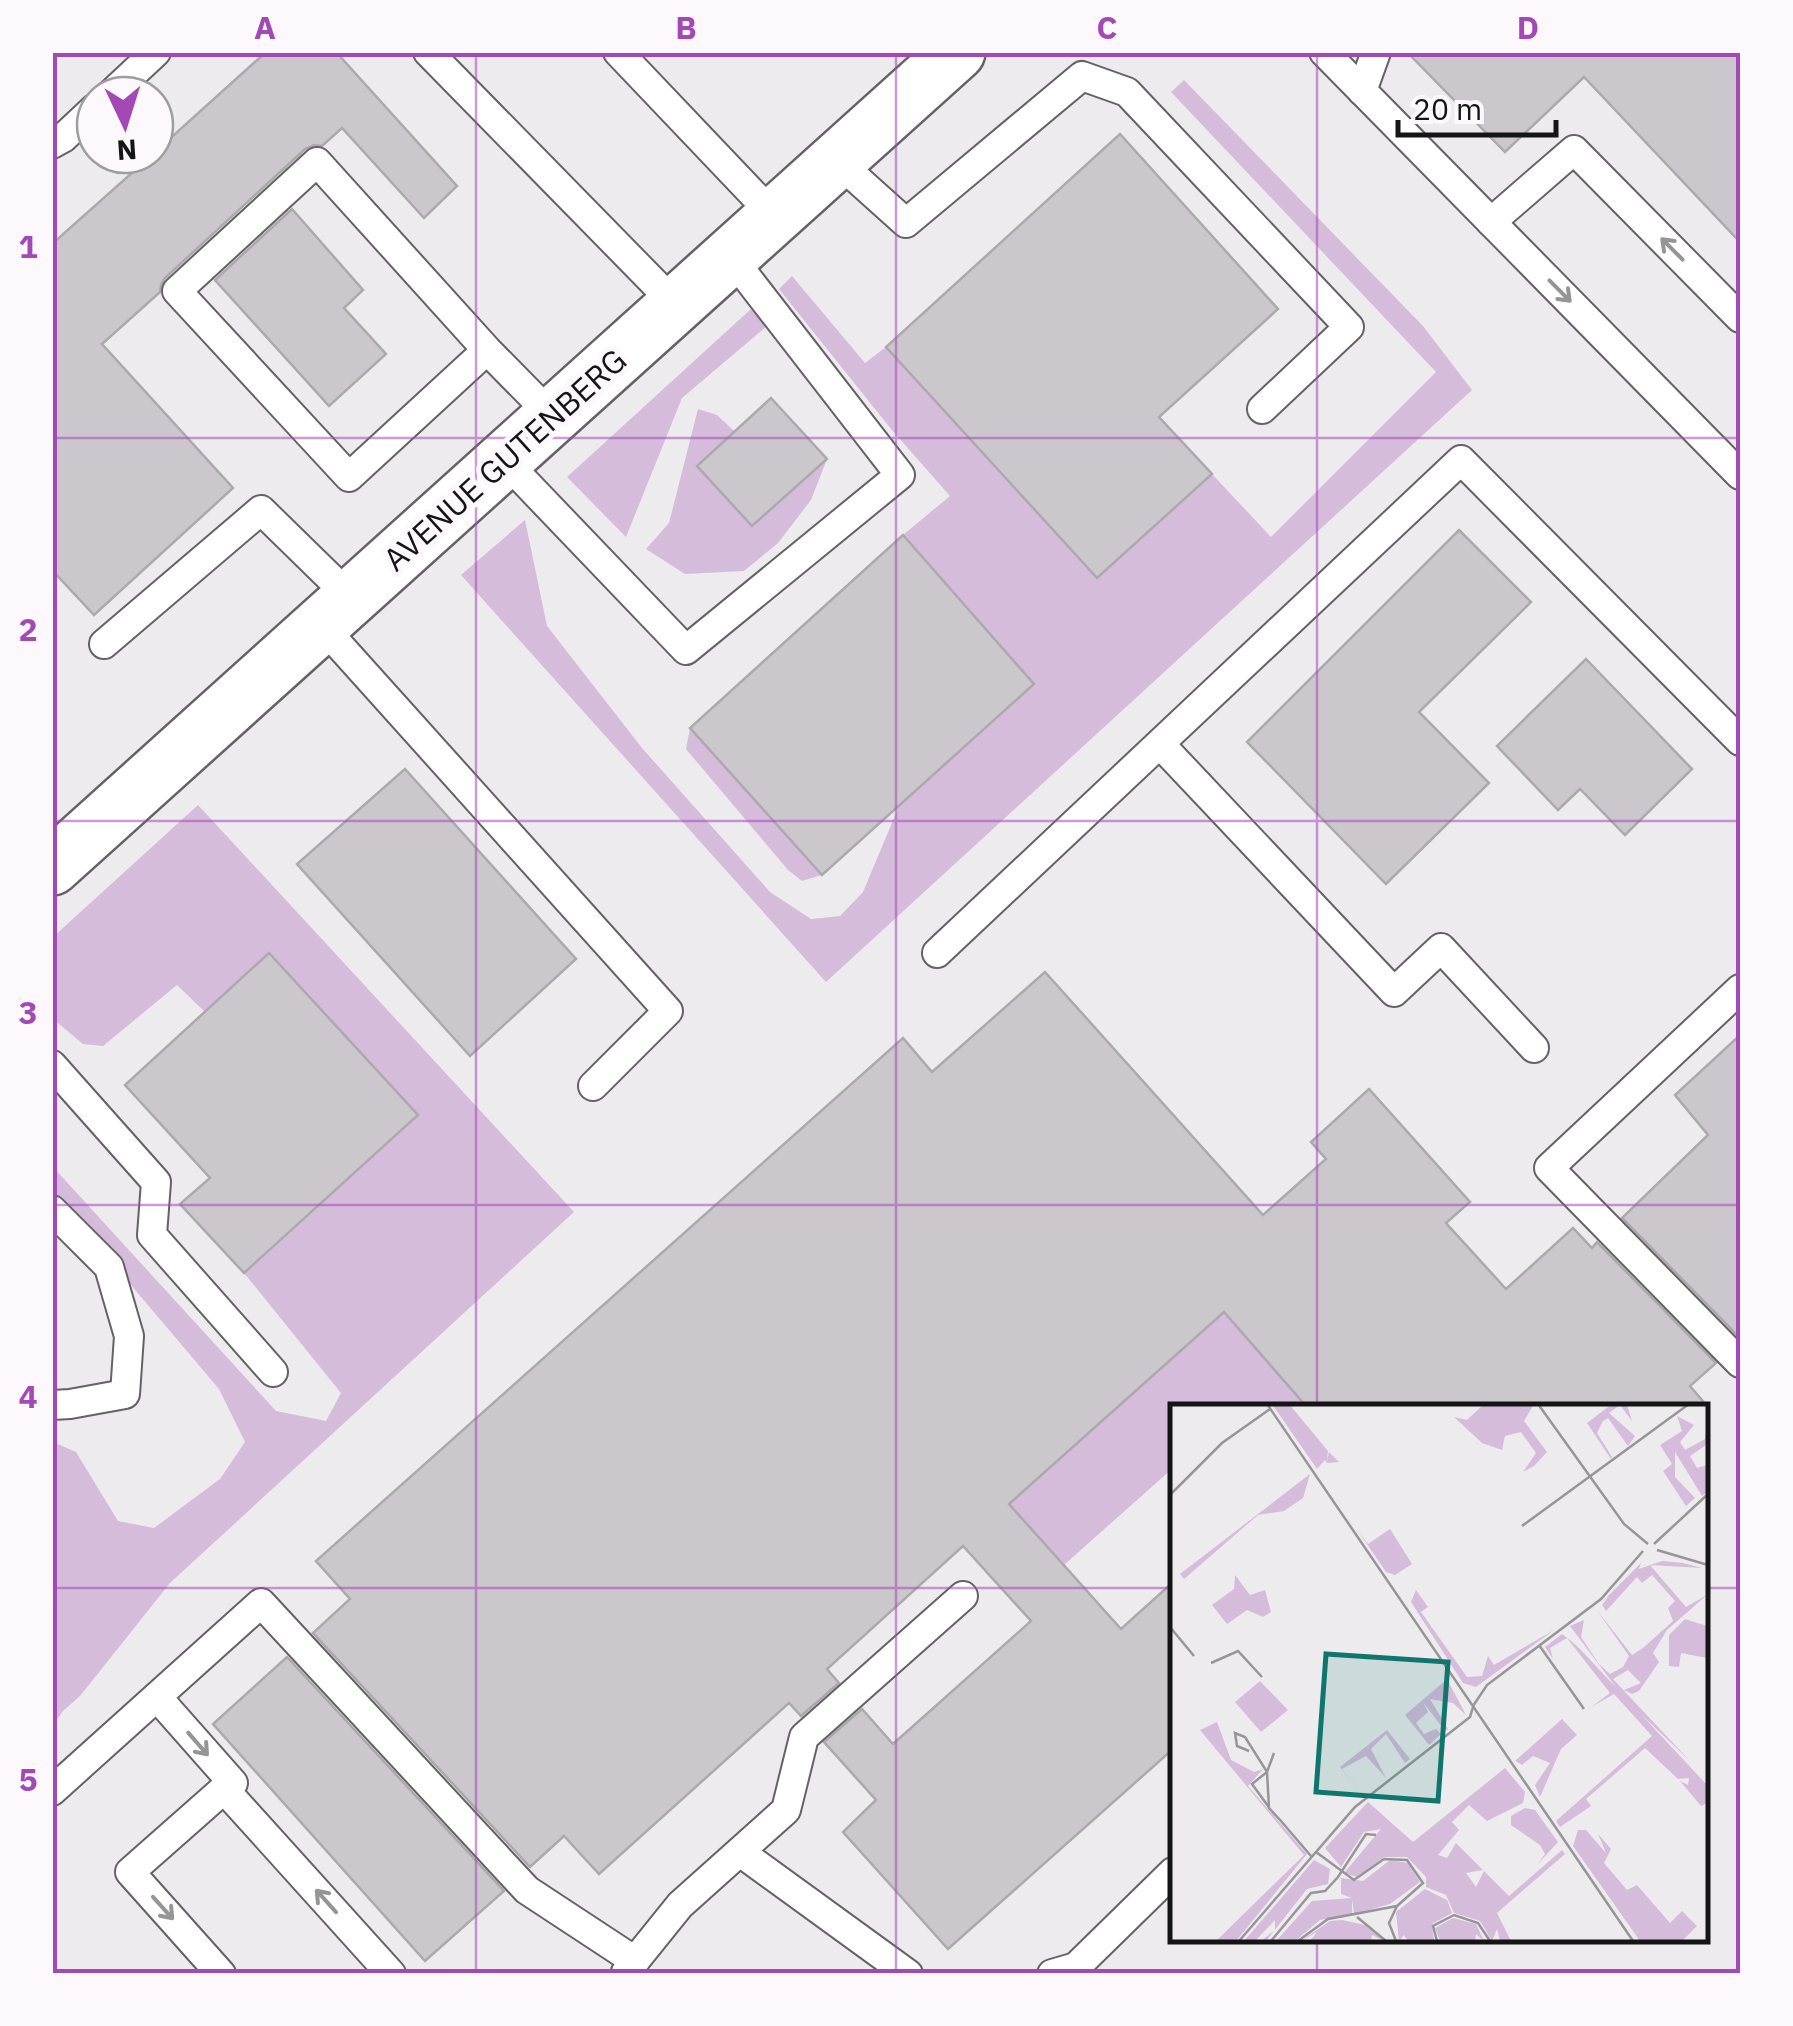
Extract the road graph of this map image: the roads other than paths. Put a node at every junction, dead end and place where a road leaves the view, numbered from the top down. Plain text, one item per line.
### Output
1 (156, 52) edge
2 (428, 52) edge
3 (618, 52) edge
4 (957, 52) edge
5 (1324, 52) edge
6 (1376, 52) edge
7 (131, 75) edge
8 (1362, 91) junction
9 (75, 126) edge
10 (52, 144) edge
11 (837, 161) junction
12 (775, 217) junction
13 (1491, 222) junction
14 (730, 257) junction
15 (676, 306) junction
16 (1740, 318) edge
17 (487, 350) junction
18 (1262, 410) dead end
19 (553, 417) junction
20 (505, 460) junction
21 (1740, 475) edge
22 (337, 612) junction
23 (104, 644) dead end
24 (1740, 741) edge
25 (1160, 744) junction
26 (52, 867) edge
27 (936, 953) dead end
28 (1740, 989) edge
29 (1534, 1048) dead end
30 (52, 1065) edge
31 (593, 1086) dead end
32 (52, 1210) edge
33 (1740, 1362) edge
34 (273, 1372) dead end
35 (52, 1406) edge
36 (963, 1596) dead end
37 (157, 1696) junction
38 (224, 1789) junction
39 (52, 1791) edge
40 (740, 1852) junction
41 (1170, 1875) edge
42 (630, 1967) edge
43 (221, 1974) edge
44 (391, 1974) edge
45 (908, 1974) edge
46 (1052, 1974) edge

1 - 7 lane
2 - 15 lane
3 - 12 lane
4 - 11 main road, AVENUE GUTENBERG
5 - 8 lane
6 - 8 lane
8 - 13 lane
9 - 10 lane
11 - 12 main road, AVENUE GUTENBERG
11 - 18 lane
12 - 14 main road, AVENUE GUTENBERG
16 -> 13 lane
13 -> 21 lane
14 - 15 main road, AVENUE GUTENBERG
14 - 20 lane
15 - 19 main road, AVENUE GUTENBERG
17 - 17 lane
17 - 19 lane
19 - 20 main road, AVENUE GUTENBERG
20 - 22 main road, AVENUE GUTENBERG
22 - 23 lane
22 - 26 main road, AVENUE GUTENBERG
22 - 31 lane
24 - 25 lane
25 - 27 lane
25 - 29 lane
28 - 33 lane
30 - 34 lane
32 - 35 lane
36 - 40 lane
37 -> 38 lane
37 - 39 lane
37 - 42 lane
38 -> 43 lane
44 -> 38 lane
40 - 42 lane
40 - 45 lane
41 - 46 lane

